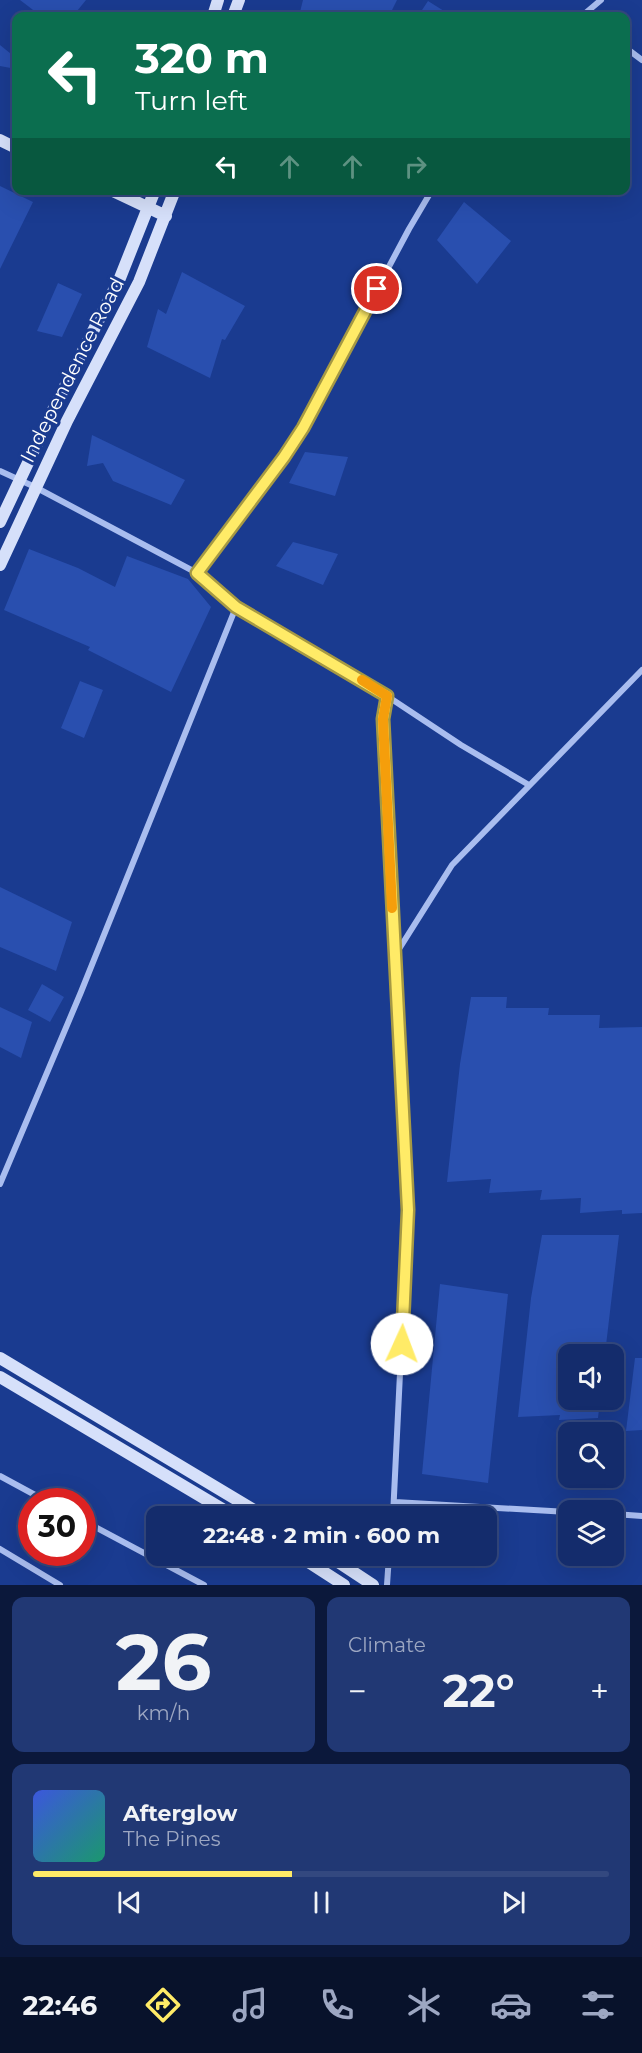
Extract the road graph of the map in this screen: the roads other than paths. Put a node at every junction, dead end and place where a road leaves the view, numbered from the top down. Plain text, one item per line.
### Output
1 (601, 0) edge
2 (588, 12) edge
3 (122, 195) edge
4 (153, 195) edge
5 (173, 195) edge
6 (429, 195) edge
7 (149, 208) junction
8 (166, 216) junction
9 (0, 471) edge
10 (19, 480) junction
11 (35, 487) junction
12 (0, 522) edge
13 (0, 565) edge
14 (197, 573) junction
15 (236, 607) junction
16 (642, 670) edge
17 (387, 696) junction
18 (529, 785) junction
19 (394, 957) junction
20 (0, 1184) edge
21 (0, 1358) edge
22 (0, 1377) edge
23 (143, 1443) junction
24 (135, 1458) junction
25 (0, 1476) edge
26 (22, 1488) edge
27 (395, 1502) junction
28 (217, 1506) edge
29 (247, 1506) edge
30 (394, 1506) edge
31 (558, 1511) edge
32 (624, 1515) edge
33 (642, 1516) edge
34 (96, 1527) edge
35 (0, 1549) edge
36 (315, 1566) edge
37 (344, 1566) edge
38 (388, 1566) edge
39 (60, 1585) edge
40 (204, 1585) edge
41 (344, 1585) edge
42 (373, 1585) edge
43 (387, 1585) edge

1 - 2 street
3 - 7 main road
4 - 7 main road, Independence Road
5 - 8 main road, Independence Road
6 - 14 street
7 - 8 main road
7 - 10 main road, Independence Road
8 - 11 main road, Independence Road
9 - 10 street
10 - 11 street
10 - 12 main road, Independence Road
11 - 13 main road, Independence Road
11 - 14 street
14 - 15 street
15 - 17 street
15 - 20 street
16 - 18 street
17 - 18 street
17 - 19 street
18 - 19 street
19 - 27 street
21 - 23 main road
22 - 24 main road
23 - 24 main road
23 - 29 main road
24 - 28 main road
25 - 26 street
27 - 30 street
27 - 31 street
32 - 33 street
34 - 40 street
35 - 39 street
36 - 41 main road
37 - 42 main road
38 - 43 street

